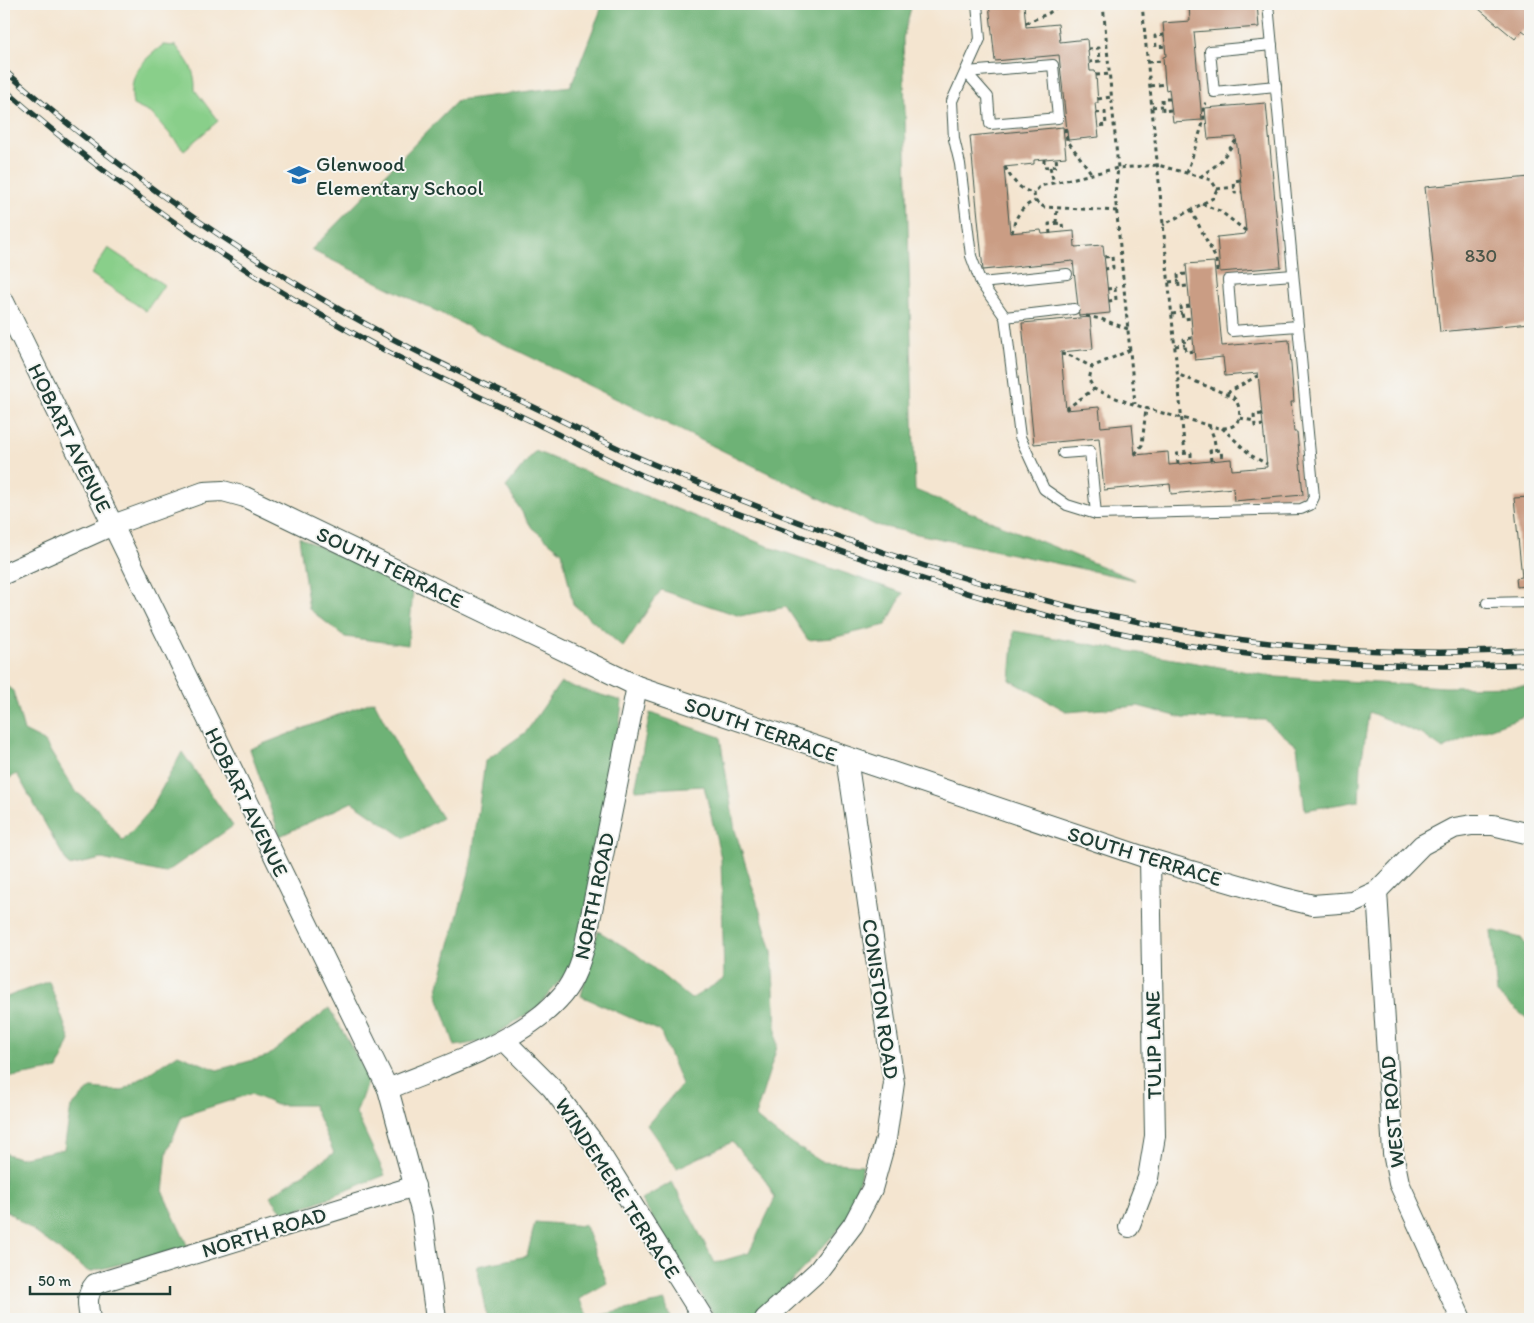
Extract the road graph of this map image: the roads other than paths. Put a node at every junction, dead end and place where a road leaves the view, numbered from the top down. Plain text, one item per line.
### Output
1 (977, 4) edge
2 (1268, 4) edge
3 (1272, 45) junction
4 (966, 72) junction
5 (1276, 86) junction
6 (1066, 274) dead end
7 (1293, 275) junction
8 (981, 283) junction
9 (4, 302) edge
10 (1074, 309) road end
11 (1005, 317) junction
12 (1298, 326) junction
13 (1063, 454) dead end
14 (1096, 514) junction
15 (113, 525) junction
16 (4, 574) edge
17 (1530, 602) edge
18 (1487, 604) dead end
19 (637, 686) junction
20 (847, 758) junction
21 (1530, 834) edge
22 (1150, 860) junction
23 (1377, 891) junction
24 (504, 1040) junction
25 (388, 1089) junction
26 (414, 1186) junction
27 (1129, 1227) dead end
28 (90, 1319) edge
29 (436, 1319) edge
30 (704, 1319) edge
31 (764, 1319) edge
32 (1461, 1319) edge

1 - 4 lane
2 - 3 lane
3 - 5 lane
3 - 5 lane
4 - 4 lane
4 - 8 lane
5 - 7 lane
6 - 8 lane
7 - 12 lane
7 - 12 lane
8 - 11 lane
9 - 15 street, HOBART AVENUE
10 - 11 lane
11 - 14 lane
12 - 14 lane
13 - 14 lane
15 - 16 street, SOUTH TERRACE
15 - 19 street, SOUTH TERRACE
15 - 25 street, HOBART AVENUE
17 - 18 lane
19 - 20 street, SOUTH TERRACE
19 - 24 street, NORTH ROAD
20 - 22 street, SOUTH TERRACE
20 - 31 street, CONISTON ROAD
21 - 23 street, SOUTH TERRACE
22 - 23 street, SOUTH TERRACE
22 - 27 street, TULIP LANE
23 - 32 street, WEST ROAD
24 - 25 street, NORTH ROAD
24 - 30 street, WINDEMERE TERRACE
25 - 26 street, HOBART AVENUE
26 - 28 street, NORTH ROAD
26 - 29 street, HOBART AVENUE

